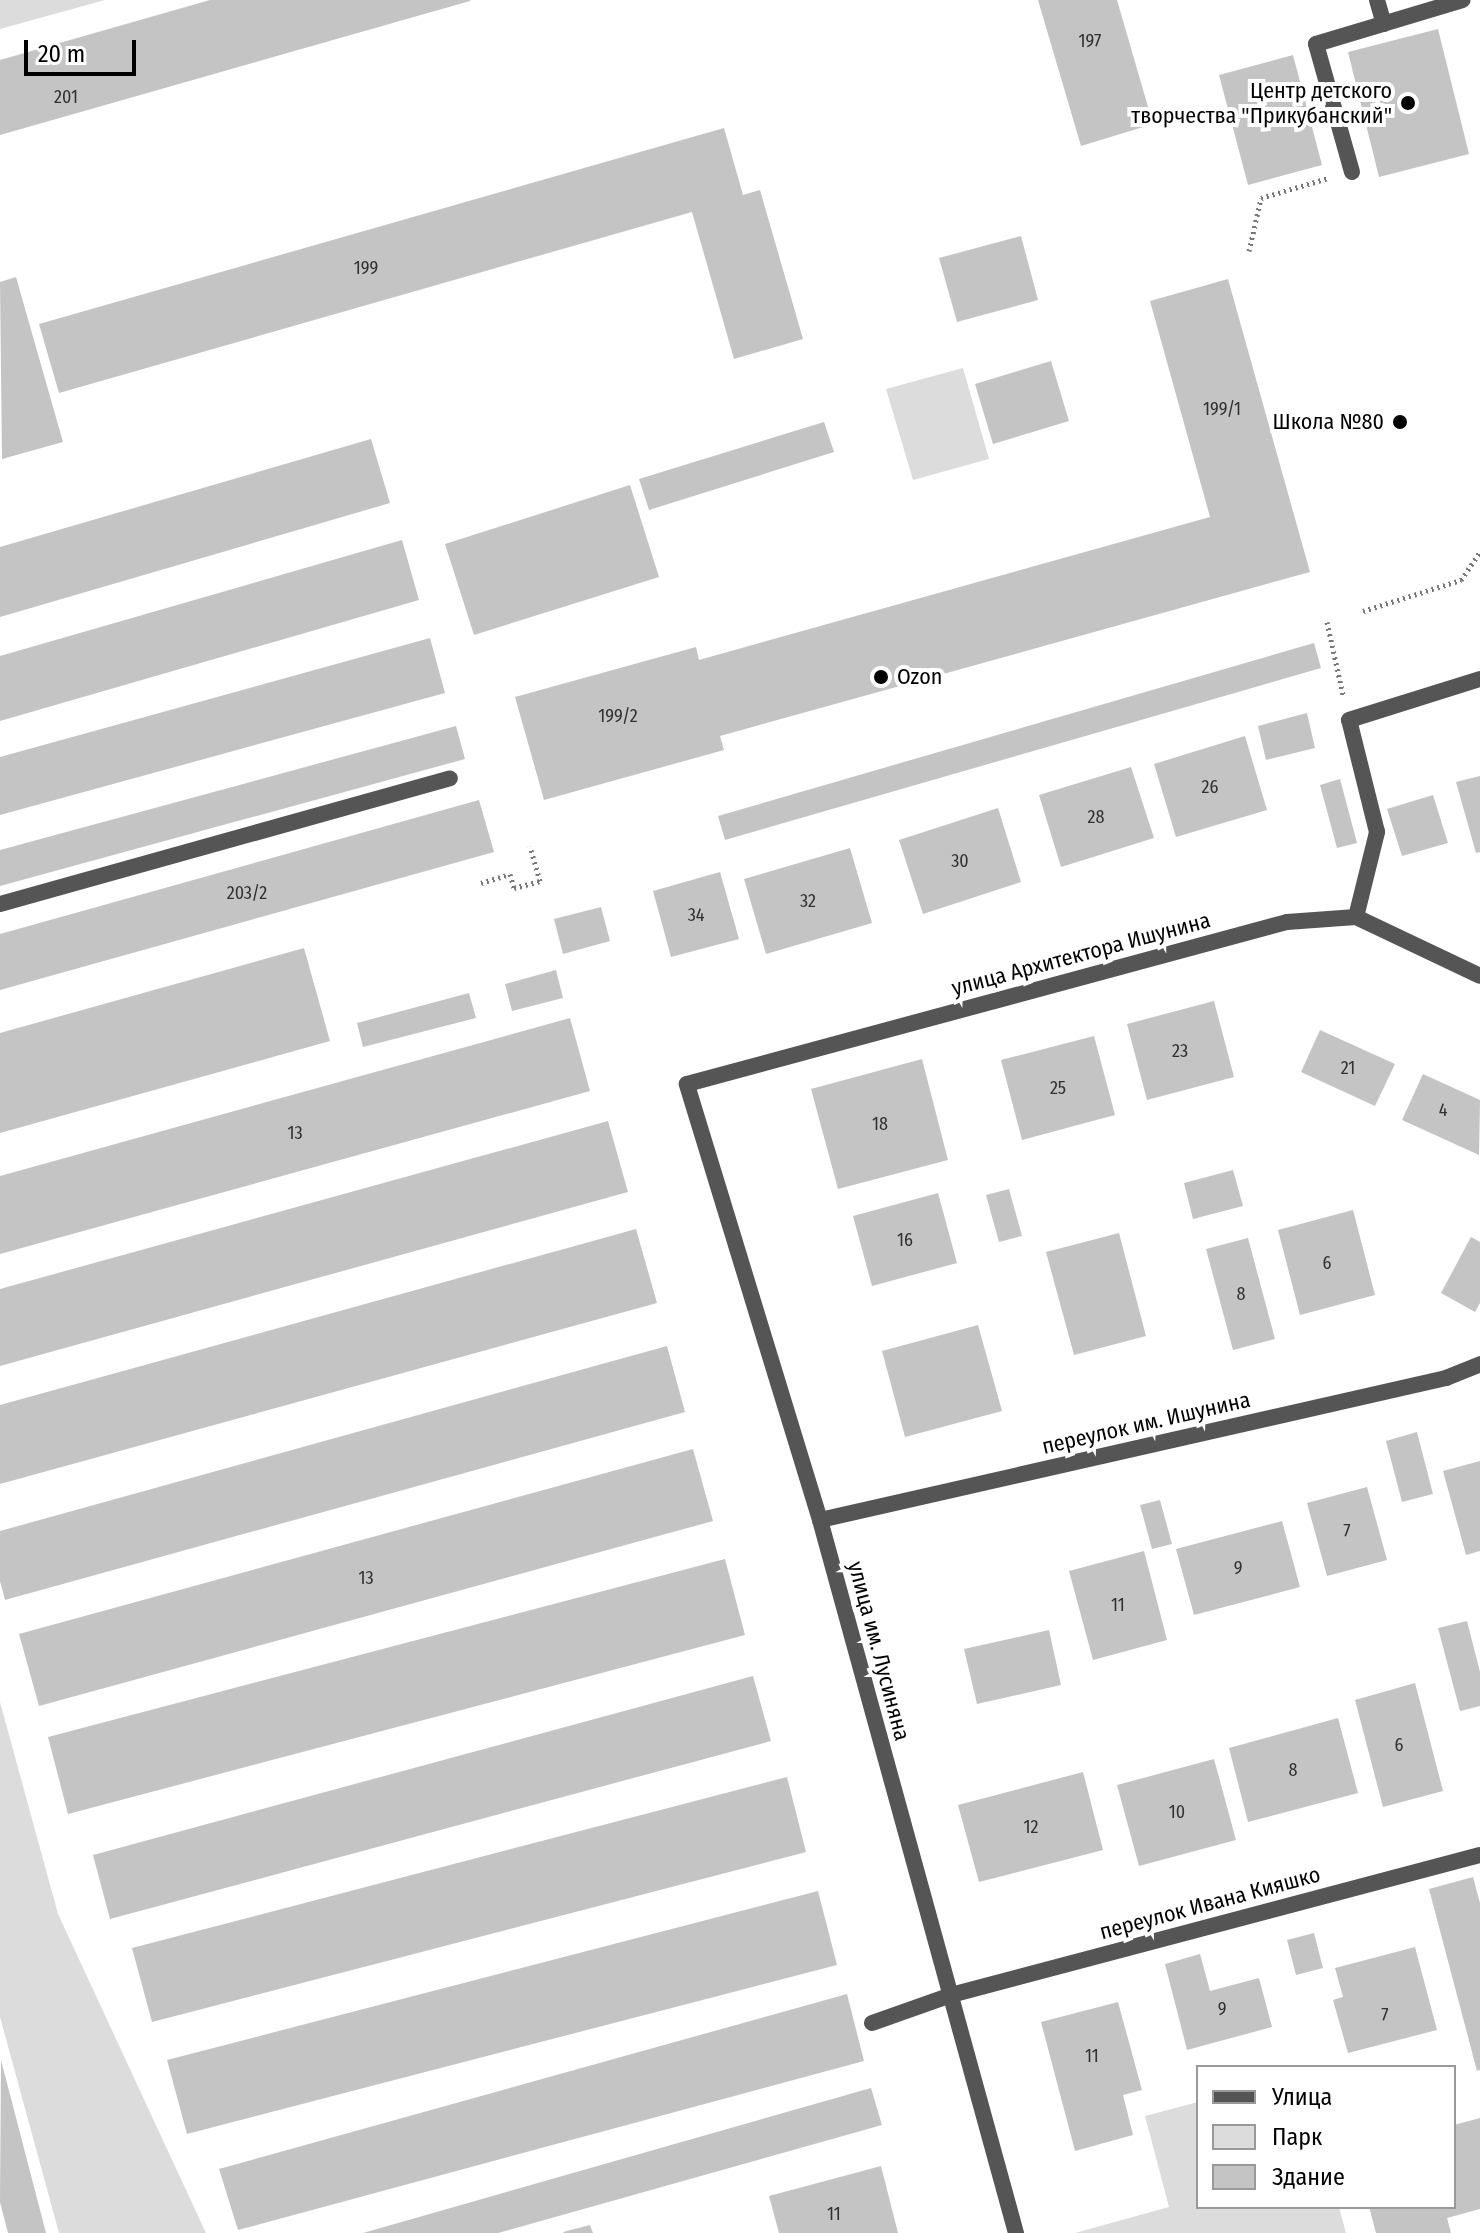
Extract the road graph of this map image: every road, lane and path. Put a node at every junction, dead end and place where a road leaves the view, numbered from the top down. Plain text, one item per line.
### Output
1 (1377, 0) edge
2 (1463, 0) edge
3 (1384, 24) junction
4 (1352, 172) joint
5 (1249, 251) dead end
6 (1480, 552) edge
7 (1363, 611) dead end
8 (1327, 622) dead end
9 (1480, 679) edge
10 (1349, 720) junction
11 (450, 778) dead end
12 (530, 846) dead end
13 (481, 883) dead end
14 (0, 904) edge
15 (1356, 917) junction
16 (1480, 976) edge
17 (687, 1084) joint
18 (1480, 1364) edge
19 (820, 1520) junction
20 (1480, 1855) edge
21 (951, 1995) junction
22 (872, 2023) dead end
23 (1016, 2233) edge

1 - 3 street
2 - 3 street
3 - 4 street
4 - 5 path
6 - 7 path
8 - 10 path
9 - 10 street
10 - 15 street
11 - 14 street
12 - 13 path
15 - 16 street
15 - 17 street, улица Архитектора Ишунина
17 - 19 street, улица им. Лусиняна
18 - 19 street, переулок им. Ишунина
19 - 21 street, улица им. Лусиняна
20 - 21 street, переулок Ивана Кияшко
21 - 22 street, переулок Ивана Кияшко
21 - 23 street, улица им. Лусиняна

